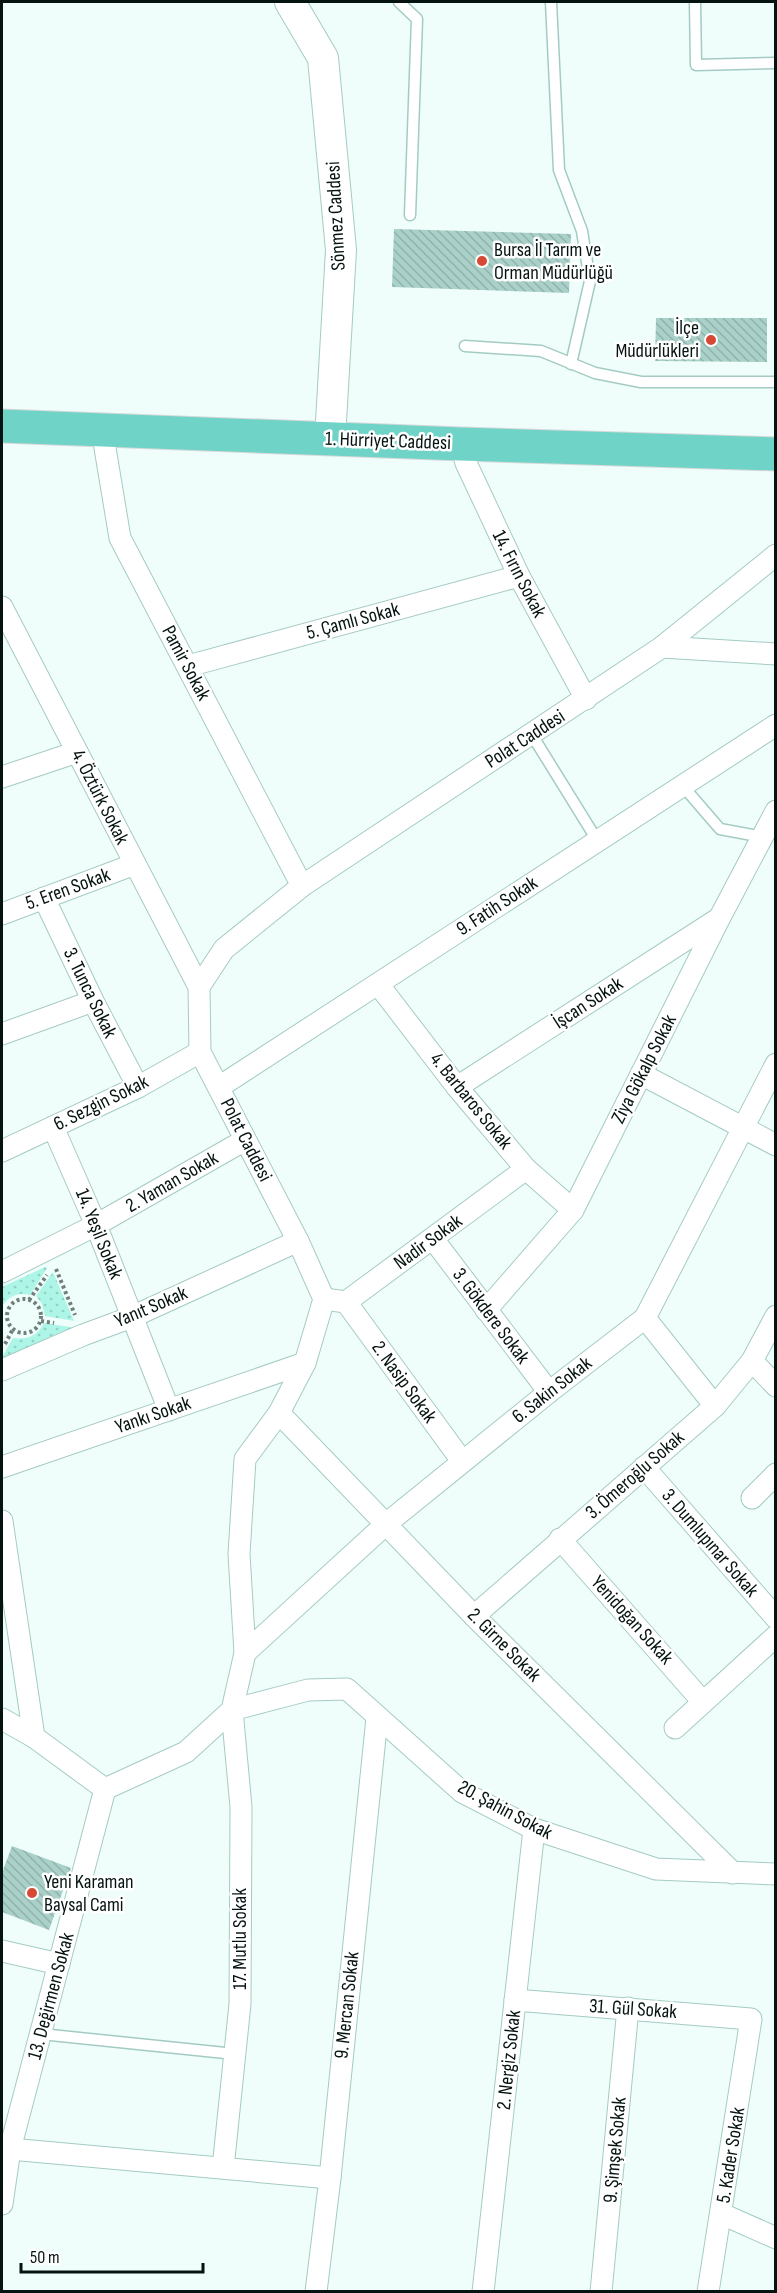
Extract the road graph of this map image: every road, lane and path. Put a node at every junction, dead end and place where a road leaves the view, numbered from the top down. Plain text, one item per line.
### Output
1 (290, 2) edge
2 (399, 2) edge
3 (551, 2) edge
4 (694, 2) edge
5 (776, 63) edge
6 (410, 215) dead end
7 (465, 346) dead end
8 (571, 364) junction
9 (776, 382) edge
10 (2, 426) edge
11 (102, 430) junction
12 (330, 439) junction
13 (461, 444) junction
14 (776, 454) edge
15 (776, 555) edge
16 (519, 576) junction
17 (2, 607) edge
18 (10, 642) edge
19 (662, 647) junction
20 (776, 654) edge
21 (188, 666) junction
22 (586, 699) junction
23 (776, 725) edge
24 (532, 735) junction
25 (77, 752) junction
26 (2, 777) edge
27 (682, 785) junction
28 (776, 811) edge
29 (597, 840) junction
30 (769, 840) edge
31 (135, 864) junction
32 (302, 886) junction
33 (44, 898) junction
34 (2, 914) edge
35 (718, 919) junction
36 (378, 984) junction
37 (199, 987) junction
38 (93, 1001) junction
39 (2, 1034) edge
40 (200, 1052) junction
41 (776, 1064) edge
42 (641, 1074) junction
43 (138, 1087) junction
44 (457, 1087) junction
45 (219, 1088) junction
46 (53, 1126) junction
47 (742, 1127) junction
48 (245, 1140) junction
49 (776, 1145) edge
50 (2, 1151) edge
51 (526, 1169) junction
52 (573, 1210) junction
53 (96, 1225) junction
54 (433, 1239) junction
55 (298, 1241) junction
56 (2, 1272) edge
57 (324, 1299) junction
58 (29, 1300) junction
59 (346, 1302) junction
60 (486, 1310) junction
61 (2, 1312) edge
62 (8, 1312) junction
63 (776, 1316) edge
64 (132, 1317) junction
65 (645, 1318) junction
66 (13, 1329) junction
67 (83, 1335) junction
68 (2, 1351) edge
69 (752, 1361) junction
70 (305, 1363) junction
71 (2, 1370) edge
72 (776, 1386) edge
73 (549, 1392) junction
74 (715, 1406) junction
75 (169, 1410) junction
76 (279, 1413) junction
77 (462, 1461) junction
78 (2, 1467) edge
79 (644, 1467) junction
80 (776, 1473) edge
81 (752, 1498) dead end
82 (2, 1521) edge
83 (386, 1524) junction
84 (560, 1539) junction
85 (474, 1616) junction
86 (776, 1618) edge
87 (776, 1636) edge
88 (245, 1653) junction
89 (703, 1702) junction
90 (232, 1710) junction
91 (377, 1718) junction
92 (2, 1719) edge
93 (675, 1728) dead end
94 (34, 1737) junction
95 (105, 1789) junction
96 (534, 1829) junction
97 (733, 1873) junction
98 (776, 1874) edge
99 (2, 1951) edge
100 (59, 1964) junction
101 (515, 2000) junction
102 (628, 2008) junction
103 (752, 2019) joint
104 (41, 2034) junction
105 (234, 2054) junction
106 (10, 2149) junction
107 (223, 2168) junction
108 (330, 2178) junction
109 (2, 2204) edge
110 (722, 2214) junction
111 (776, 2238) edge
112 (316, 2292) edge
113 (483, 2292) edge
114 (602, 2292) edge
115 (708, 2292) edge

1 - 12 main road, Sönmez Caddesi
2 - 6 lane
3 - 8 lane
4 - 5 lane
7 - 8 lane
8 - 9 lane
10 - 11 main road, 1. Hürriyet Caddesi
11 - 12 main road, 1. Hürriyet Caddesi
11 - 21 street, Pamir Sokak
12 - 13 main road, 1. Hürriyet Caddesi
13 - 14 main road, 1. Hürriyet Caddesi
13 - 16 street, 14. Fırın Sokak
15 - 19 street, Polat Caddesi
16 - 21 street, 5. Çamlı Sokak
16 - 22 street, 14. Fırın Sokak
17 - 18 street, 4. Öztürk Sokak
18 - 25 street, 4. Öztürk Sokak
19 - 20 street
19 - 22 street, Polat Caddesi
21 - 32 street, Pamir Sokak
22 - 24 street, Polat Caddesi
23 - 27 street, 9. Fatih Sokak
24 - 29 lane
24 - 32 street, Polat Caddesi
25 - 26 street
25 - 31 street, 4. Öztürk Sokak
27 - 29 street, 9. Fatih Sokak
27 - 30 lane
28 - 30 street, Ziya Gökalp Sokak
29 - 36 street, 9. Fatih Sokak
30 - 35 street, Ziya Gökalp Sokak
31 - 33 street, 5. Eren Sokak
31 - 37 street, 4. Öztürk Sokak
32 - 37 street, Polat Caddesi
33 - 34 street, 5. Eren Sokak
33 - 38 street, 3. Tunca Sokak
35 - 42 street, Ziya Gökalp Sokak
35 - 44 street, İşcan Sokak
36 - 44 street, 4. Barbaros Sokak
36 - 45 street, 9. Fatih Sokak
37 - 40 street, Polat Caddesi
38 - 39 street
38 - 43 street, 3. Tunca Sokak
40 - 43 street, 6. Sezgin Sokak
40 - 45 street, Polat Caddesi
41 - 47 street, 6. Sakin Sokak
42 - 47 street
42 - 52 street, Ziya Gökalp Sokak
43 - 46 street, 6. Sezgin Sokak
44 - 51 street, 4. Barbaros Sokak
45 - 48 street, Polat Caddesi
46 - 50 street, 6. Sezgin Sokak
46 - 53 street, 14. Yeşil Sokak
47 - 49 street
47 - 65 street, 6. Sakin Sokak
48 - 53 street, 2. Yaman Sokak
48 - 55 street, Polat Caddesi
51 - 52 street, 4. Barbaros Sokak
51 - 54 street, Nadir Sokak
52 - 60 street, Ziya Gökalp Sokak
53 - 56 street, 2. Yaman Sokak
53 - 64 street, 14. Yeşil Sokak
54 - 59 street, Nadir Sokak
54 - 60 street, 3. Gökdere Sokak
55 - 57 street, Polat Caddesi
55 - 64 street, Yanıt Sokak
57 - 59 street
57 - 70 street
58 - 62 path
58 - 66 path
58 - 67 path
59 - 77 street, 2. Nasip Sokak
60 - 73 street, 3. Gökdere Sokak
61 - 62 path
62 - 66 path
63 - 69 street, 3. Ömeroğlu Sokak
64 - 67 street, Yanıt Sokak
64 - 75 street, 14. Yeşil Sokak
65 - 73 street, 6. Sakin Sokak
65 - 74 street
66 - 68 path
67 - 71 street, Yanıt Sokak
69 - 72 street
69 - 74 street, 3. Ömeroğlu Sokak
70 - 75 street, Yankı Sokak
70 - 76 street
73 - 77 street, 6. Sakin Sokak
74 - 79 street, 3. Ömeroğlu Sokak
75 - 78 street, Yankı Sokak
76 - 83 street, 2. Girne Sokak
76 - 88 street
77 - 83 street, 6. Sakin Sokak
79 - 84 street, 3. Ömeroğlu Sokak
79 - 86 street, 3. Dumlupınar Sokak
80 - 81 street
82 - 94 street
83 - 85 street, 2. Girne Sokak
83 - 88 street, 6. Sakin Sokak
84 - 85 street, 3. Ömeroğlu Sokak
84 - 89 street, Yenidoğan Sokak
85 - 97 street, 2. Girne Sokak
87 - 89 street
88 - 90 street
89 - 93 street
90 - 91 street, 20. Şahin Sokak
90 - 95 street
90 - 105 street, 17. Mutlu Sokak
91 - 96 street, 20. Şahin Sokak
91 - 108 street, 9. Mercan Sokak
92 - 94 street
94 - 95 street
95 - 100 street, 13. Değirmen Sokak
96 - 97 street, 20. Şahin Sokak
96 - 101 street, 2. Nergiz Sokak
97 - 98 street, 20. Şahin Sokak
99 - 100 street
100 - 104 street, 13. Değirmen Sokak
101 - 102 street, 31. Gül Sokak
101 - 113 street, 2. Nergiz Sokak
102 - 103 street, 31. Gül Sokak
102 - 114 street, 9. Şimşek Sokak
103 - 110 street, 5. Kader Sokak
104 - 105 lane
104 - 106 street, 13. Değirmen Sokak
105 - 107 street, 17. Mutlu Sokak
106 - 107 street
106 - 109 street, 13. Değirmen Sokak
107 - 108 street
108 - 112 street, 9. Mercan Sokak
110 - 111 street
110 - 115 street, 5. Kader Sokak

